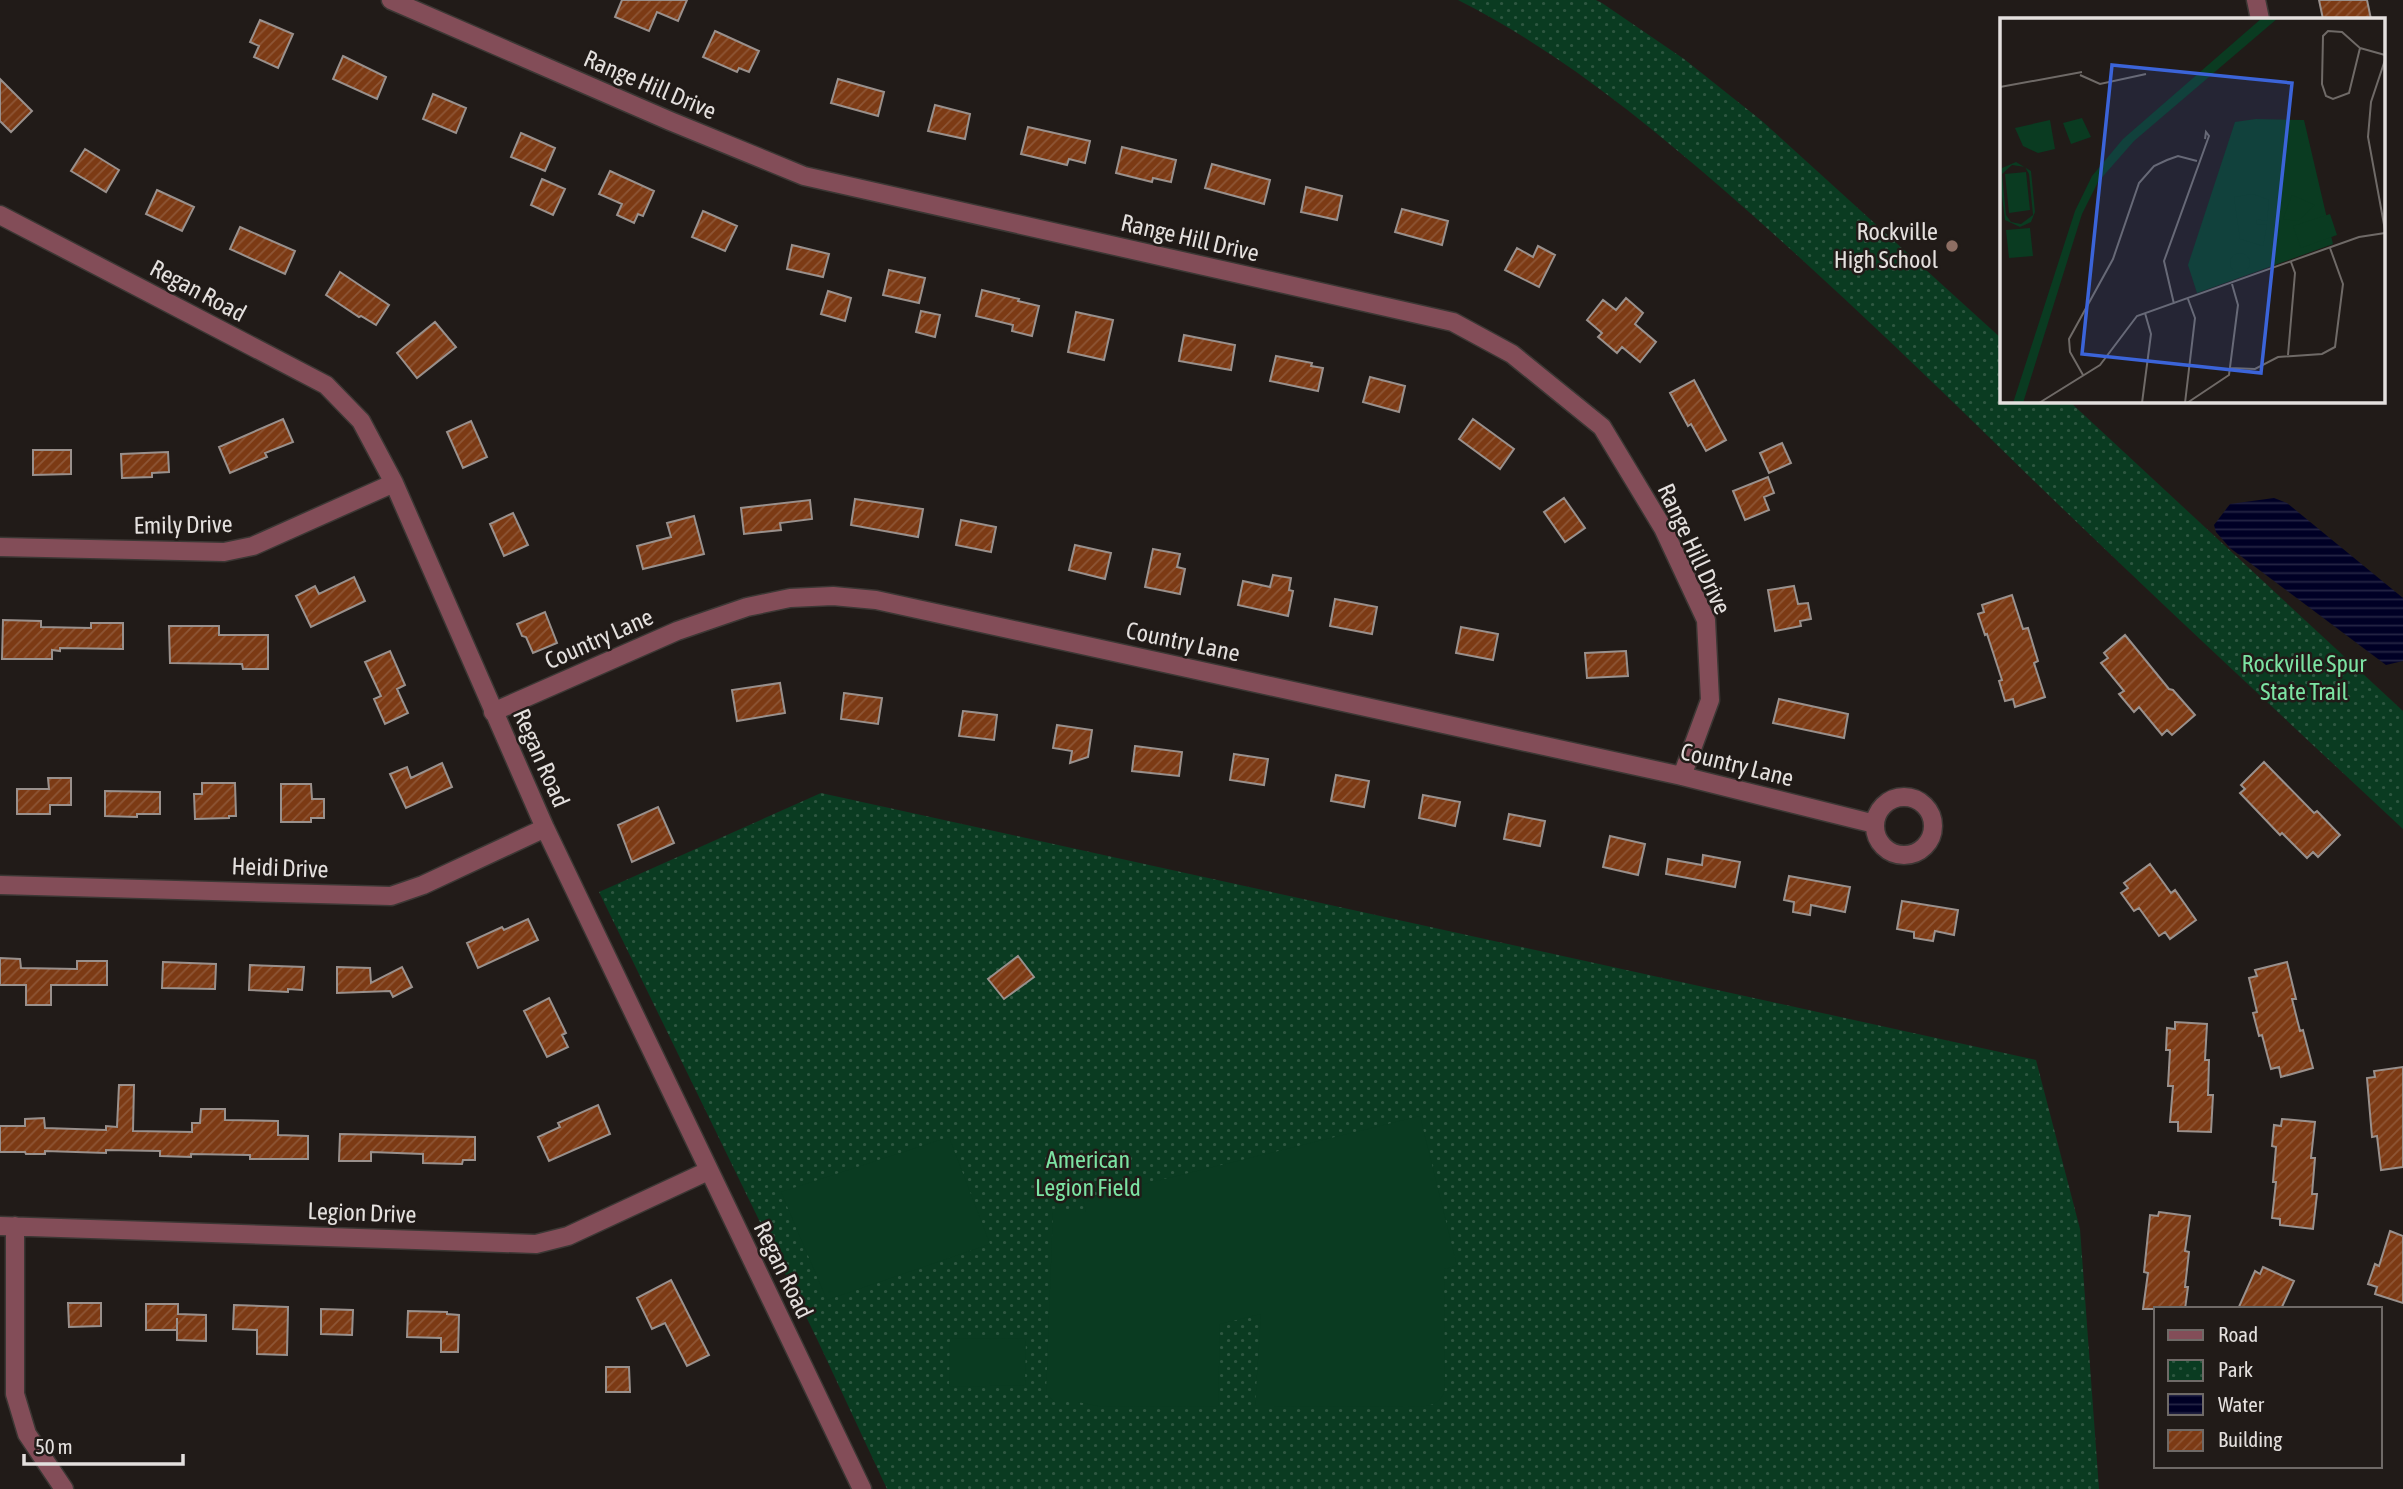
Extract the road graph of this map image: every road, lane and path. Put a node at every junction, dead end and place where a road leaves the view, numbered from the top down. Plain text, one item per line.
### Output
1 (391, 0) edge
2 (2256, 0) edge
3 (2260, 18) edge
4 (0, 215) edge
5 (394, 483) junction
6 (0, 547) edge
7 (493, 712) junction
8 (1682, 776) junction
9 (1875, 824) dead end
10 (545, 828) junction
11 (0, 885) edge
12 (708, 1171) junction
13 (8, 1226) edge
14 (64, 1489) edge
15 (862, 1489) edge

1 - 8 street, Range Hill Drive
2 - 3 street
4 - 5 street, Regan Road
5 - 6 street, Emily Drive
5 - 7 street, Regan Road
7 - 8 street, Country Lane
7 - 10 street, Regan Road
8 - 9 street, Country Lane
10 - 11 street, Heidi Drive
10 - 12 street, Regan Road
12 - 13 street, Legion Drive
12 - 15 street, Regan Road
13 - 14 street

